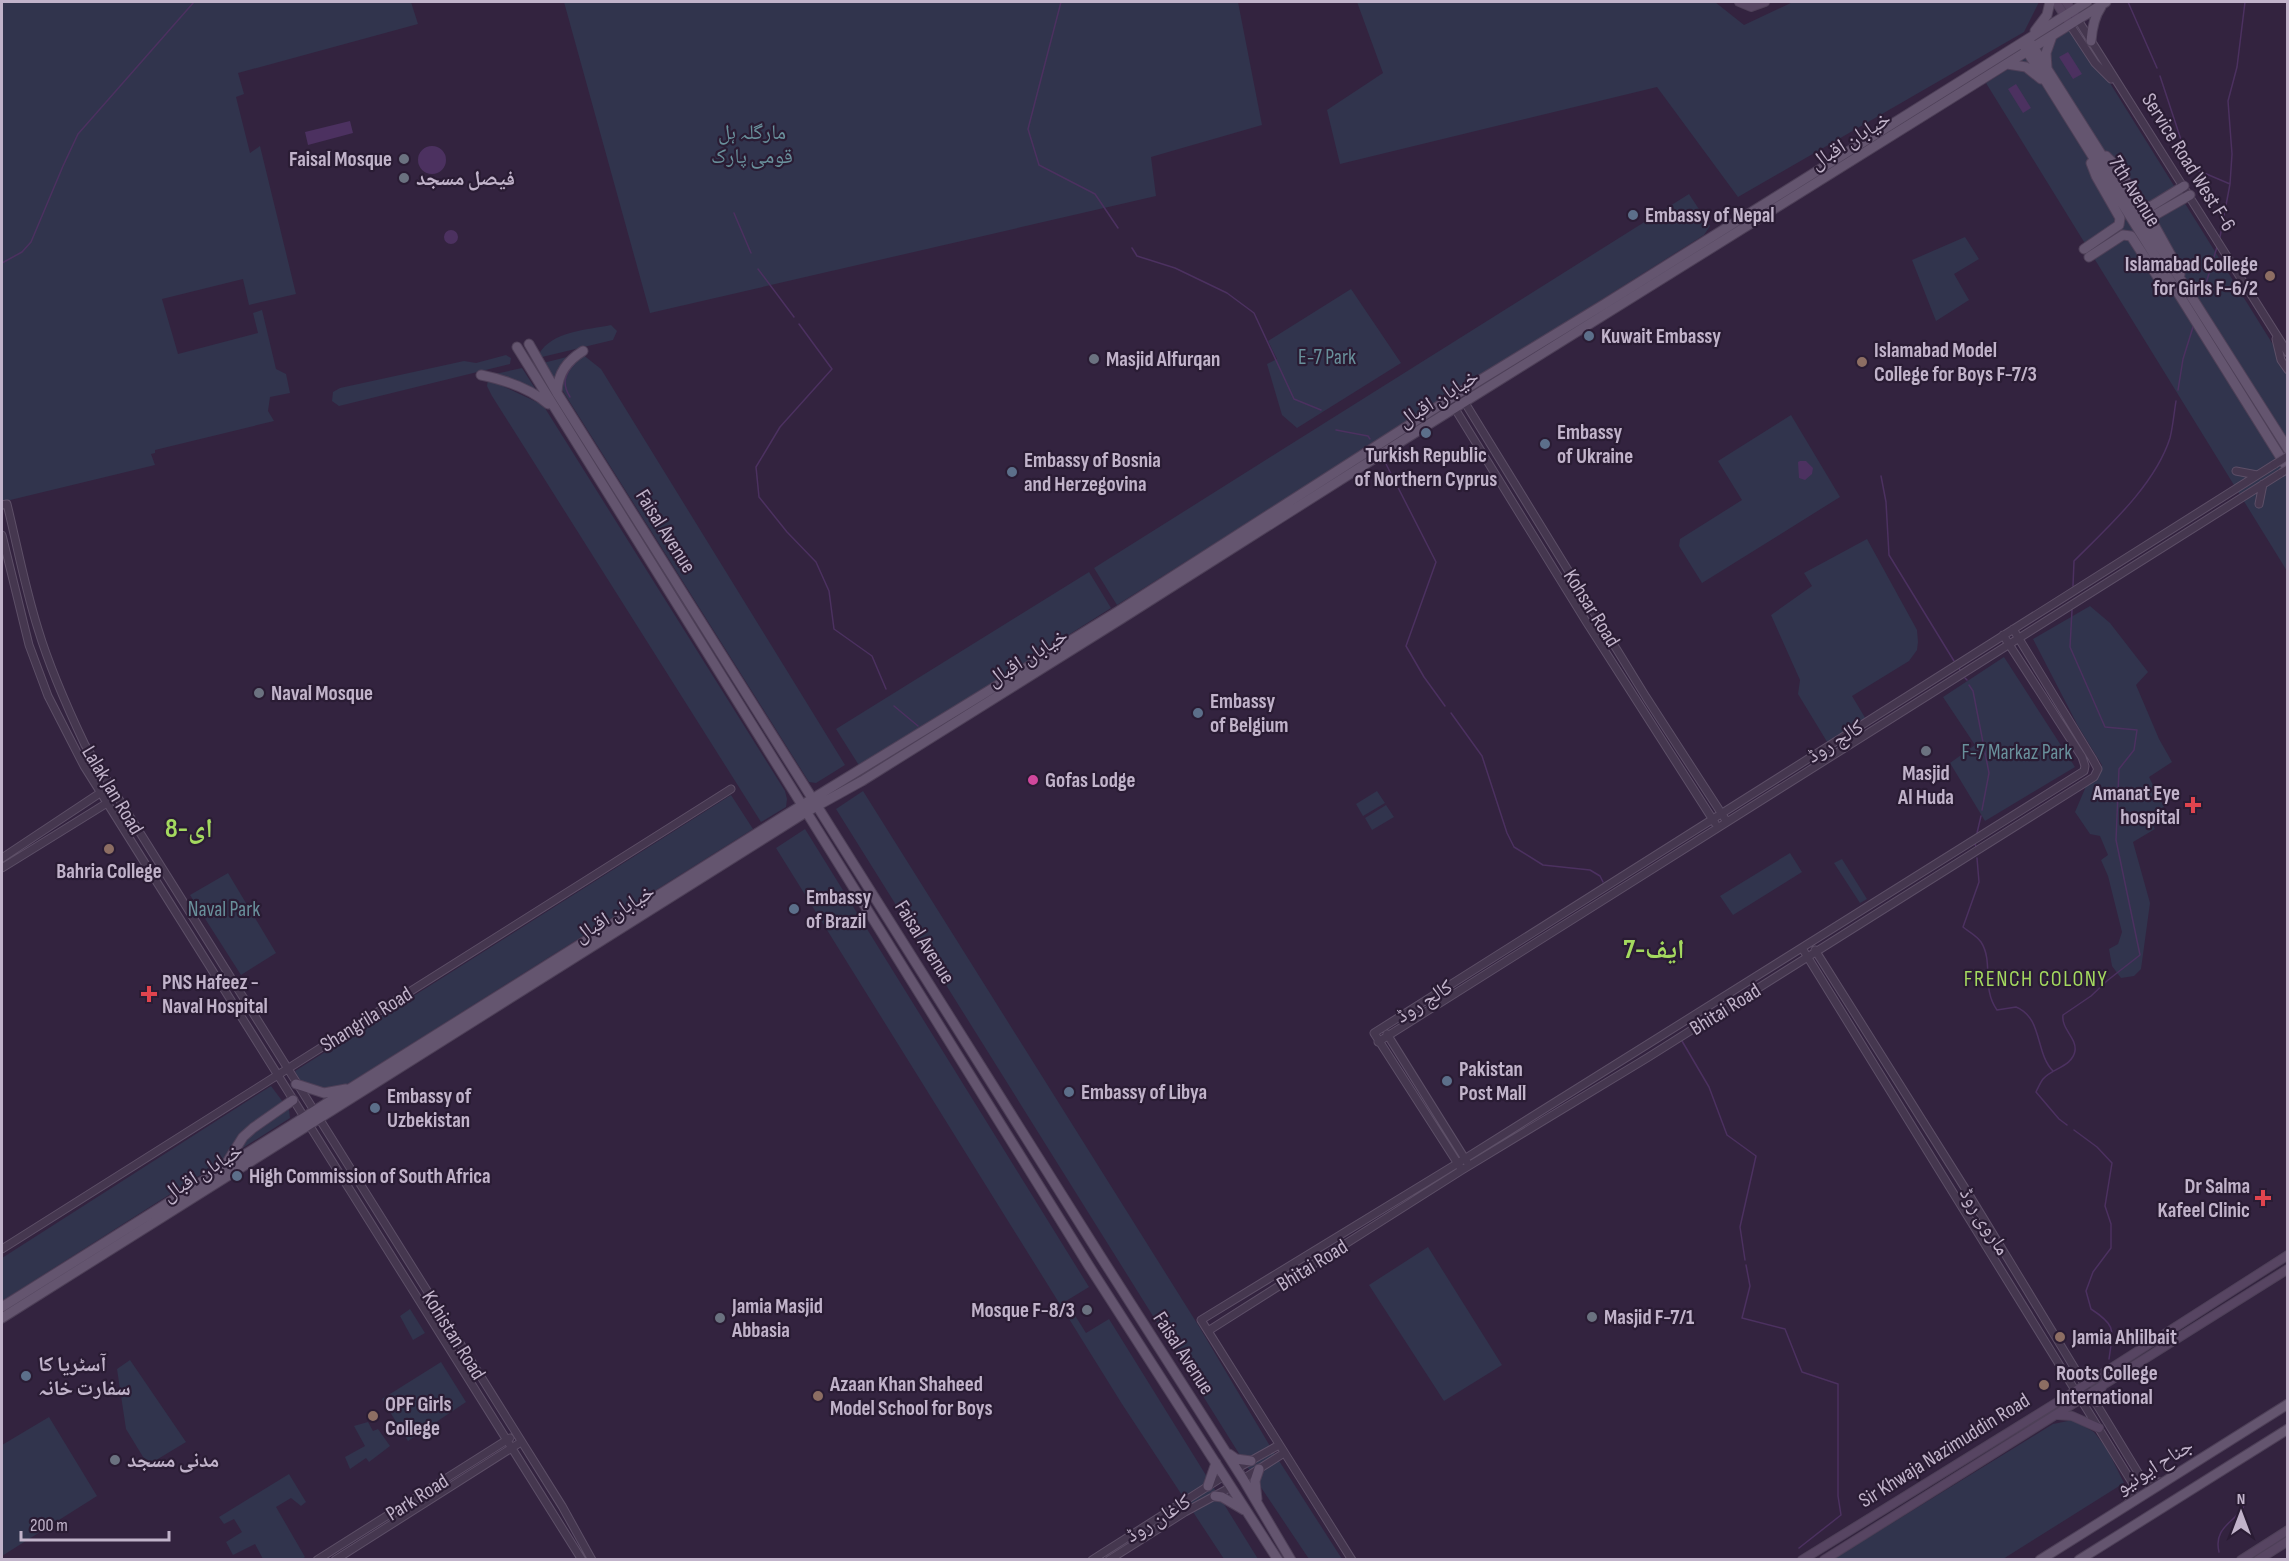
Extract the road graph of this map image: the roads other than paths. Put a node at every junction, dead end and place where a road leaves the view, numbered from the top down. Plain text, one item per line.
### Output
1 (1739, 2) edge
2 (1765, 2) edge
3 (2050, 2) edge
4 (2056, 2) edge
5 (2066, 2) edge
6 (2087, 2) edge
7 (2105, 2) edge
8 (2071, 18) junction
9 (2052, 36) junction
10 (2091, 41) junction
11 (2028, 45) junction
12 (2007, 64) junction
13 (2047, 71) junction
14 (2046, 82) junction
15 (2124, 94) junction
16 (2090, 146) junction
17 (2184, 186) junction
18 (2190, 195) junction
19 (2179, 287) junction
20 (2274, 332) junction
21 (529, 344) dead end
22 (517, 347) dead end
23 (583, 351) dead end
24 (2288, 353) edge
25 (2288, 370) edge
26 (481, 375) dead end
27 (2241, 385) junction
28 (557, 393) junction
29 (1459, 393) junction
30 (1449, 399) junction
31 (1464, 402) junction
32 (1455, 409) junction
33 (555, 410) junction
34 (2288, 449) edge
35 (2288, 456) edge
36 (2236, 471) dead end
37 (2284, 471) edge
38 (2257, 475) junction
39 (2263, 484) junction
40 (2259, 504) dead end
41 (4, 505) edge
42 (2, 534) edge
43 (2013, 629) junction
44 (2002, 635) junction
45 (2019, 639) junction
46 (2008, 645) junction
47 (94, 761) junction
48 (84, 766) junction
49 (2084, 768) junction
50 (2098, 769) junction
51 (801, 779) junction
52 (790, 788) junction
53 (731, 789) dead end
54 (837, 789) junction
55 (100, 793) junction
56 (815, 801) junction
57 (106, 802) junction
58 (803, 809) junction
59 (1722, 813) junction
60 (787, 819) junction
61 (1713, 820) junction
62 (1727, 822) junction
63 (1718, 827) junction
64 (835, 832) junction
65 (822, 838) junction
66 (2, 858) edge
67 (1935, 864) junction
68 (2, 868) edge
69 (1941, 873) junction
70 (1810, 942) junction
71 (1802, 948) junction
72 (1816, 951) junction
73 (1807, 957) junction
74 (1852, 1008) junction
75 (1843, 1013) junction
76 (1382, 1027) junction
77 (1388, 1036) junction
78 (1378, 1042) junction
79 (1641, 1048) junction
80 (1883, 1057) junction
81 (1647, 1058) junction
82 (1872, 1064) junction
83 (286, 1069) junction
84 (278, 1075) junction
85 (296, 1084) junction
86 (352, 1088) junction
87 (293, 1101) junction
88 (1909, 1101) junction
89 (1901, 1107) junction
90 (316, 1116) junction
91 (307, 1122) junction
92 (1513, 1127) junction
93 (1518, 1136) junction
94 (1935, 1144) junction
95 (1927, 1149) junction
96 (1463, 1164) junction
97 (224, 1166) junction
98 (1968, 1193) junction
99 (1958, 1199) junction
100 (1998, 1241) junction
101 (1988, 1247) junction
102 (2, 1249) edge
103 (2288, 1255) edge
104 (1101, 1257) junction
105 (1089, 1266) junction
106 (2288, 1269) edge
107 (1113, 1276) junction
108 (1100, 1284) junction
109 (2, 1307) edge
110 (2, 1318) edge
111 (1208, 1331) junction
112 (2085, 1384) junction
113 (2105, 1384) junction
114 (2076, 1390) junction
115 (2090, 1393) junction
116 (2081, 1399) junction
117 (2097, 1403) junction
118 (2288, 1404) edge
119 (2056, 1415) junction
120 (2099, 1428) junction
121 (2288, 1429) edge
122 (516, 1434) junction
123 (507, 1440) junction
124 (521, 1442) junction
125 (1279, 1445) junction
126 (512, 1448) junction
127 (1224, 1450) junction
128 (1284, 1453) junction
129 (1251, 1461) junction
130 (1216, 1463) junction
131 (1236, 1469) junction
132 (1259, 1469) junction
133 (1224, 1476) junction
134 (1243, 1479) junction
135 (2166, 1480) junction
136 (1208, 1486) junction
137 (1231, 1487) junction
138 (552, 1491) junction
139 (1215, 1496) junction
140 (542, 1497) junction
141 (1257, 1502) junction
142 (2129, 1502) junction
143 (561, 1506) junction
144 (1246, 1511) junction
145 (552, 1512) junction
146 (2288, 1530) edge
147 (2288, 1541) edge
148 (2260, 1548) junction
149 (1286, 1549) junction
150 (2262, 1557) edge
151 (1277, 1558) edge
152 (317, 1560) edge
153 (335, 1560) edge
154 (582, 1560) edge
155 (592, 1560) edge
156 (1092, 1560) edge
157 (1109, 1560) edge
158 (1291, 1560) edge
159 (1352, 1560) edge
160 (1802, 1560) edge
161 (1824, 1560) edge
162 (2040, 1560) edge
163 (2079, 1560) edge
164 (2241, 1560) edge

1 - 2 main road
3 - 11 main road
4 - 8 main road
5 - 8 main road
6 - 8 main road, خیابان اقبال
7 - 8 main road, خیابان اقبال
7 - 10 main road
8 - 9 main road, خیابان اقبال
8 - 10 street, Service Road West F-6
8 - 11 main road, خیابان اقبال
8 - 15 street
9 - 11 main road, خیابان اقبال
9 - 13 main road
10 - 15 street, Service Road West F-6
11 - 12 main road, خیابان اقبال
11 - 13 main road, 7th Avenue
11 - 14 main road, 7th Avenue
11 - 29 main road, خیابان اقبال
12 - 14 main road
12 - 31 main road, خیابان اقبال
13 - 16 main road, 7th Avenue
14 - 16 main road, 7th Avenue
15 - 17 street, Service Road West F-6
16 - 17 main road
16 - 19 main road, 7th Avenue
16 - 19 main road
17 - 18 street, Service Road West F-6
18 - 19 main road
18 - 20 street, Service Road West F-6
19 - 27 main road, 7th Avenue
20 - 24 street, Service Road West F-6
20 - 25 street, Service Road West F-6
21 - 28 main road, Faisal Avenue
22 - 33 main road, Faisal Avenue
23 - 28 main road
26 - 33 main road
27 - 34 main road
27 - 37 main road
28 - 51 main road, Faisal Avenue
29 - 30 main road, خیابان اقبال
29 - 31 street, Kohsar Road
30 - 32 street, Kohsar Road
30 - 54 main road, خیابان اقبال
31 - 32 main road, خیابان اقبال
31 - 59 street, Kohsar Road
32 - 54 main road, خیابان اقبال
32 - 61 street, Kohsar Road
33 - 52 main road, Faisal Avenue
35 - 38 street, کالج روڈ, bridge
36 - 38 street
37 - 39 street, کالج روڈ
38 - 43 street, کالج روڈ
39 - 40 street
39 - 45 street, کالج روڈ
41 - 47 street, Lalak Jan Road
42 - 48 street, Lalak Jan Road
43 - 44 street, کالج روڈ
43 - 45 street
44 - 46 street
44 - 59 street, کالج روڈ
45 - 46 street, کالج روڈ
45 - 50 street
46 - 49 street
46 - 62 street, کالج روڈ
47 - 48 street
47 - 83 street, Lalak Jan Road
48 - 55 street, Lalak Jan Road
49 - 50 street
49 - 67 street, Bhitai Road
50 - 69 street, Bhitai Road
51 - 54 main road
51 - 56 main road, Faisal Avenue
52 - 58 main road, Faisal Avenue
52 - 60 main road
53 - 83 street, Shangrila Road
54 - 56 main road, خیابان اقبال
54 - 64 main road
55 - 57 street, Lalak Jan Road
55 - 66 street
56 - 58 main road, خیابان اقبال
56 - 64 main road, Faisal Avenue
57 - 68 street
57 - 84 street, Lalak Jan Road
58 - 60 main road, خیابان اقبال
58 - 65 main road, Faisal Avenue
59 - 61 street, کالج روڈ
59 - 62 street, Kohsar Road
60 - 65 main road
60 - 86 main road, خیابان اقبال
60 - 90 main road, خیابان اقبال
61 - 63 street, Kohsar Road
61 - 76 street, کالج روڈ
62 - 63 street, کالج روڈ
63 - 77 street, کالج روڈ
64 - 104 main road, Faisal Avenue
65 - 105 main road, Faisal Avenue
67 - 69 street
67 - 70 street, Bhitai Road
69 - 72 street, Bhitai Road
70 - 71 street, Bhitai Road
70 - 72 street, ماروی روڈ
71 - 73 street, ماروی روڈ
71 - 79 street, Bhitai Road
72 - 73 street, Bhitai Road
72 - 74 street, ماروی روڈ
73 - 75 street, ماروی روڈ
73 - 81 street, Bhitai Road
74 - 75 street
74 - 80 street, ماروی روڈ
75 - 82 street, ماروی روڈ
76 - 77 street, کالج روڈ
76 - 78 street, کالج روڈ
77 - 78 street, کالج روڈ
77 - 96 street, کالج روڈ
78 - 96 street, کالج روڈ
79 - 81 street
79 - 92 street, Bhitai Road
80 - 82 street
80 - 88 street, ماروی روڈ
81 - 93 street, Bhitai Road
82 - 89 street, ماروی روڈ
83 - 84 street, Shangrila Road
83 - 85 street, Lalak Jan Road
84 - 87 street, Lalak Jan Road
84 - 102 street, Shangrila Road
85 - 86 main road
85 - 90 street, Lalak Jan Road
86 - 90 main road, خیابان اقبال
87 - 91 street, Lalak Jan Road
87 - 97 main road
88 - 89 street
88 - 94 street, ماروی روڈ
89 - 95 street, ماروی روڈ
90 - 91 main road, خیابان اقبال
90 - 122 street, Kohistan Road
91 - 97 main road, خیابان اقبال
91 - 110 main road, خیابان اقبال
91 - 123 street, Kohistan Road
92 - 93 street
92 - 96 street, Bhitai Road
93 - 96 street, Bhitai Road
94 - 95 street
94 - 98 street, ماروی روڈ
95 - 99 street, ماروی روڈ
96 - 111 street, Bhitai Road
96 - 111 street, Bhitai Road
97 - 109 main road, خیابان اقبال
98 - 99 street
98 - 100 street, ماروی روڈ
99 - 101 street, ماروی روڈ
100 - 101 street
100 - 112 street, ماروی روڈ
101 - 114 street, ماروی روڈ
103 - 112 main road, Sir Khwaja Nazimuddin Road
104 - 105 main road
104 - 107 main road, Faisal Avenue
105 - 108 main road, Faisal Avenue
106 - 113 main road, Sir Khwaja Nazimuddin Road
107 - 108 main road
107 - 127 main road, Faisal Avenue
108 - 130 main road, Faisal Avenue
111 - 125 street
112 - 114 main road, Sir Khwaja Nazimuddin Road
112 - 115 street, ماروی روڈ
113 - 115 main road, Sir Khwaja Nazimuddin Road
113 - 117 main road
114 - 116 street, ماروی روڈ
114 - 160 main road, Sir Khwaja Nazimuddin Road
115 - 116 main road, Sir Khwaja Nazimuddin Road
115 - 117 street, ماروی روڈ
116 - 119 main road, Sir Khwaja Nazimuddin Road
116 - 120 street, ماروی روڈ
117 - 135 street, ماروی روڈ
118 - 135 main road, جناح ایونیو
119 - 120 main road
119 - 161 main road, Sir Khwaja Nazimuddin Road
120 - 142 street, ماروی روڈ
121 - 163 main road, جناح ایونیو
122 - 123 street, Park Road
122 - 124 street, Kohistan Road
123 - 126 street, Kohistan Road
123 - 152 street, Park Road
124 - 126 street, Park Road
124 - 138 street, Kohistan Road
125 - 128 street
125 - 129 street
126 - 140 street, Kohistan Road
126 - 153 street, Park Road
127 - 129 main road
127 - 131 main road, Faisal Avenue
128 - 132 street
128 - 159 street
129 - 131 street
130 - 133 main road, Faisal Avenue
130 - 136 main road
131 - 134 main road, Faisal Avenue
132 - 134 street
132 - 141 main road
133 - 136 street, کاغان روڈ
133 - 137 main road, Faisal Avenue
134 - 141 main road, Faisal Avenue
135 - 142 main road, جناح ایونیو
136 - 156 street, کاغان روڈ
137 - 139 street, کاغان روڈ
137 - 144 main road, Faisal Avenue
138 - 140 street
138 - 143 street, Kohistan Road
139 - 144 main road
139 - 157 street, کاغان روڈ
140 - 145 street, Kohistan Road
141 - 149 main road, Faisal Avenue
142 - 162 main road, جناح ایونیو
143 - 145 street
143 - 155 street, Kohistan Road
144 - 151 main road, Faisal Avenue
145 - 154 street, Kohistan Road
146 - 148 main road
147 - 150 main road
148 - 150 main road
148 - 164 main road
149 - 151 main road
149 - 158 main road, Faisal Avenue

